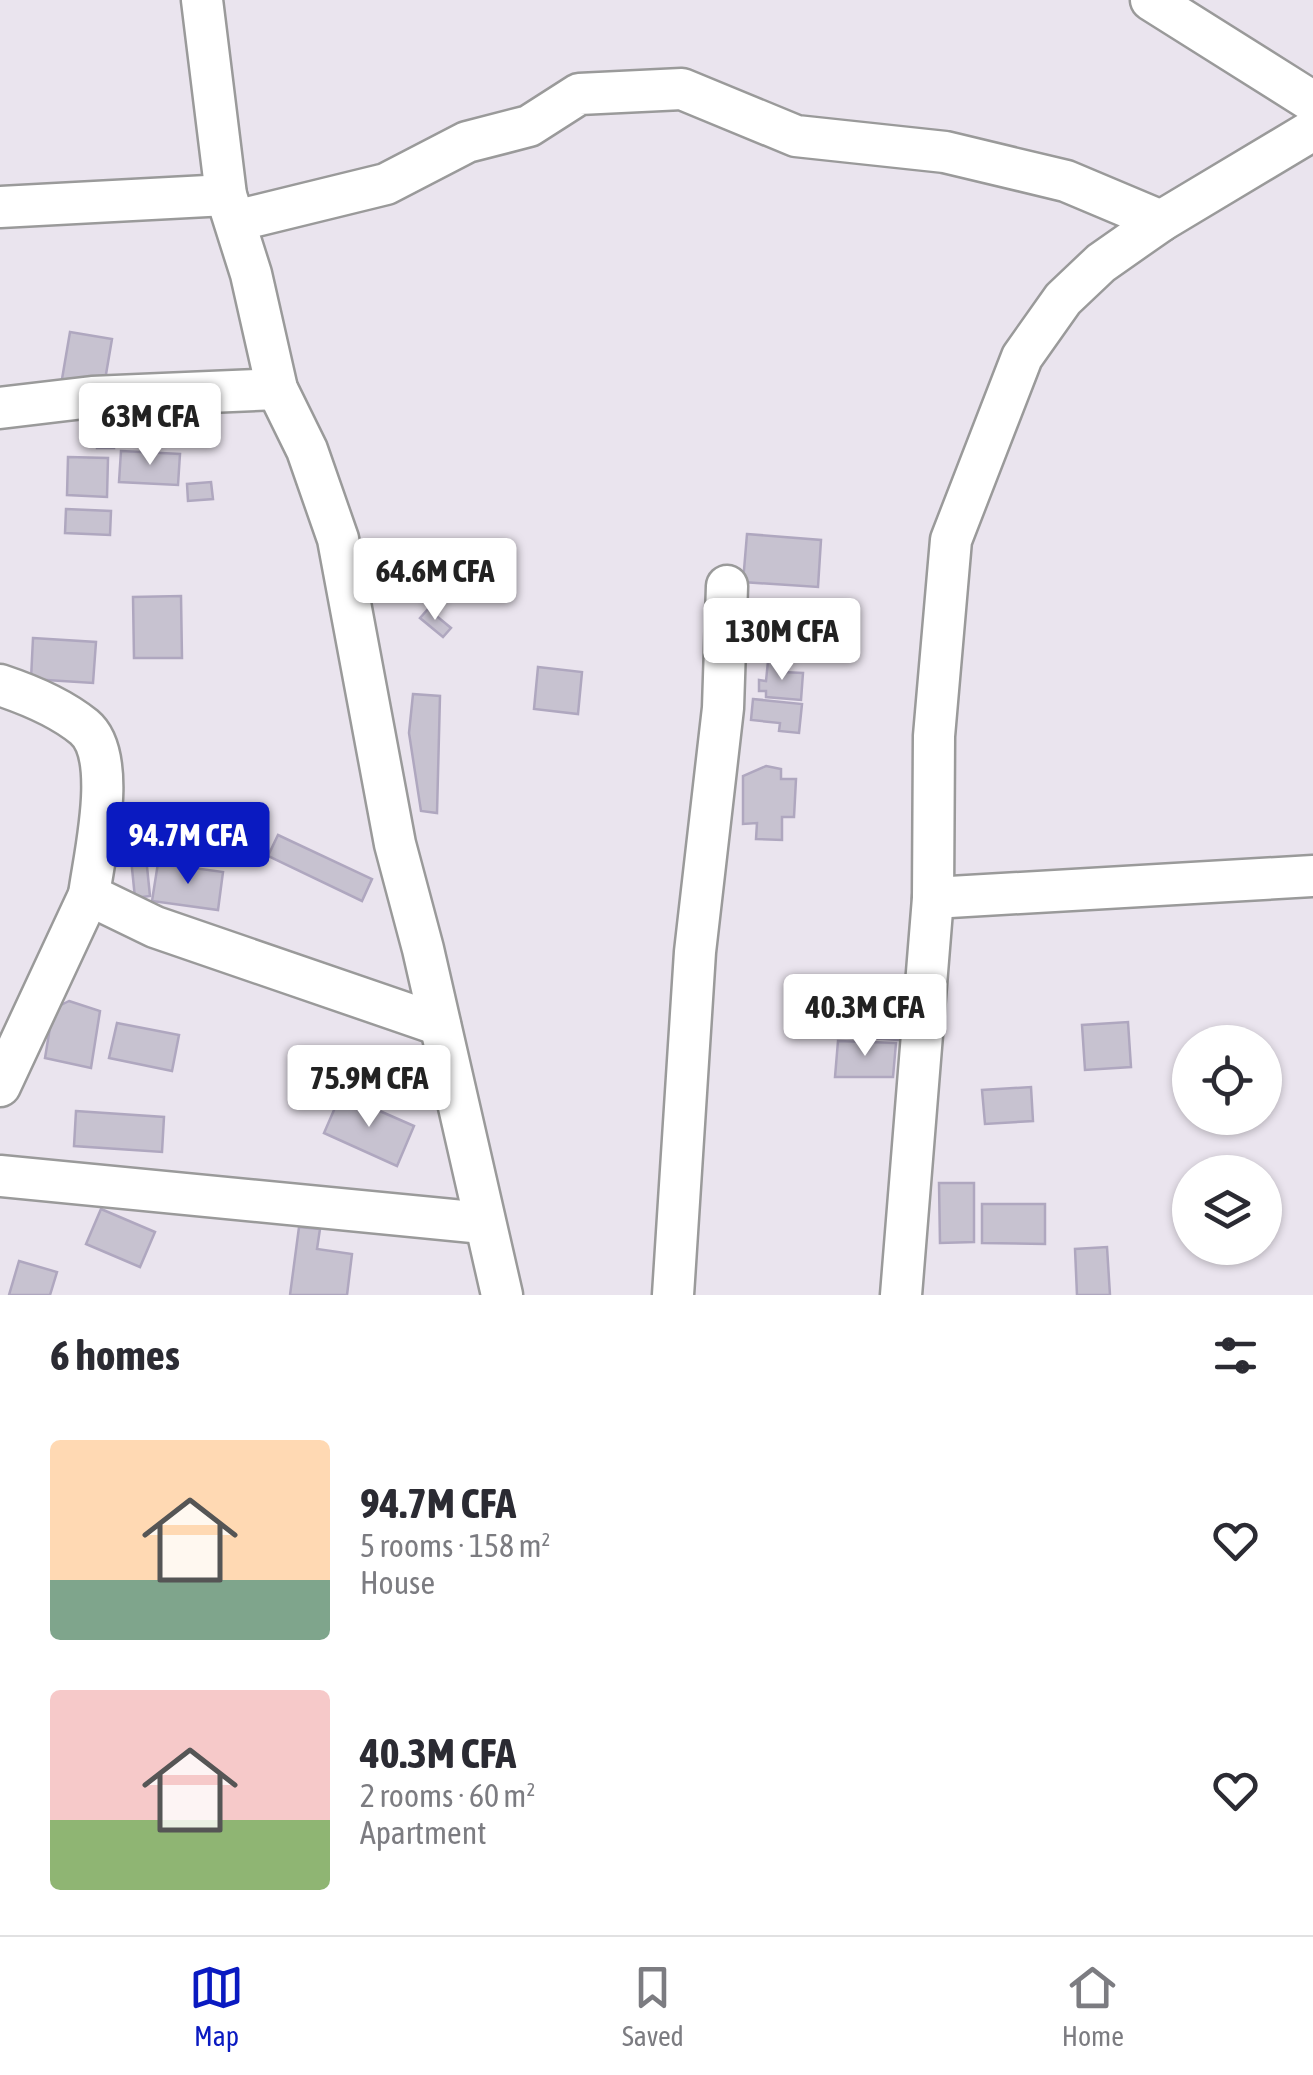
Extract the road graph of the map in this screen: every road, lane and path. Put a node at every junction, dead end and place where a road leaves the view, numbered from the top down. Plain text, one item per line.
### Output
1 (202, 0) edge
2 (1151, 0) edge
3 (1313, 102) edge
4 (1313, 130) edge
5 (0, 207) edge
6 (231, 208) junction
7 (1161, 221) junction
8 (277, 389) junction
9 (0, 408) edge
10 (727, 586) dead end
11 (0, 685) edge
12 (1313, 876) edge
13 (89, 895) junction
14 (934, 898) junction
15 (440, 1025) junction
16 (0, 1086) edge
17 (0, 1176) edge
18 (483, 1223) junction
19 (502, 1295) edge
20 (674, 1295) edge
21 (901, 1295) edge

1 - 6 street
2 - 3 street
4 - 7 street
5 - 6 street
6 - 7 street
6 - 8 street
7 - 14 street
8 - 9 street
8 - 15 street
10 - 20 street
11 - 13 street
12 - 14 street
13 - 15 street
13 - 16 street
14 - 21 street
15 - 18 street
17 - 18 street
18 - 19 street

